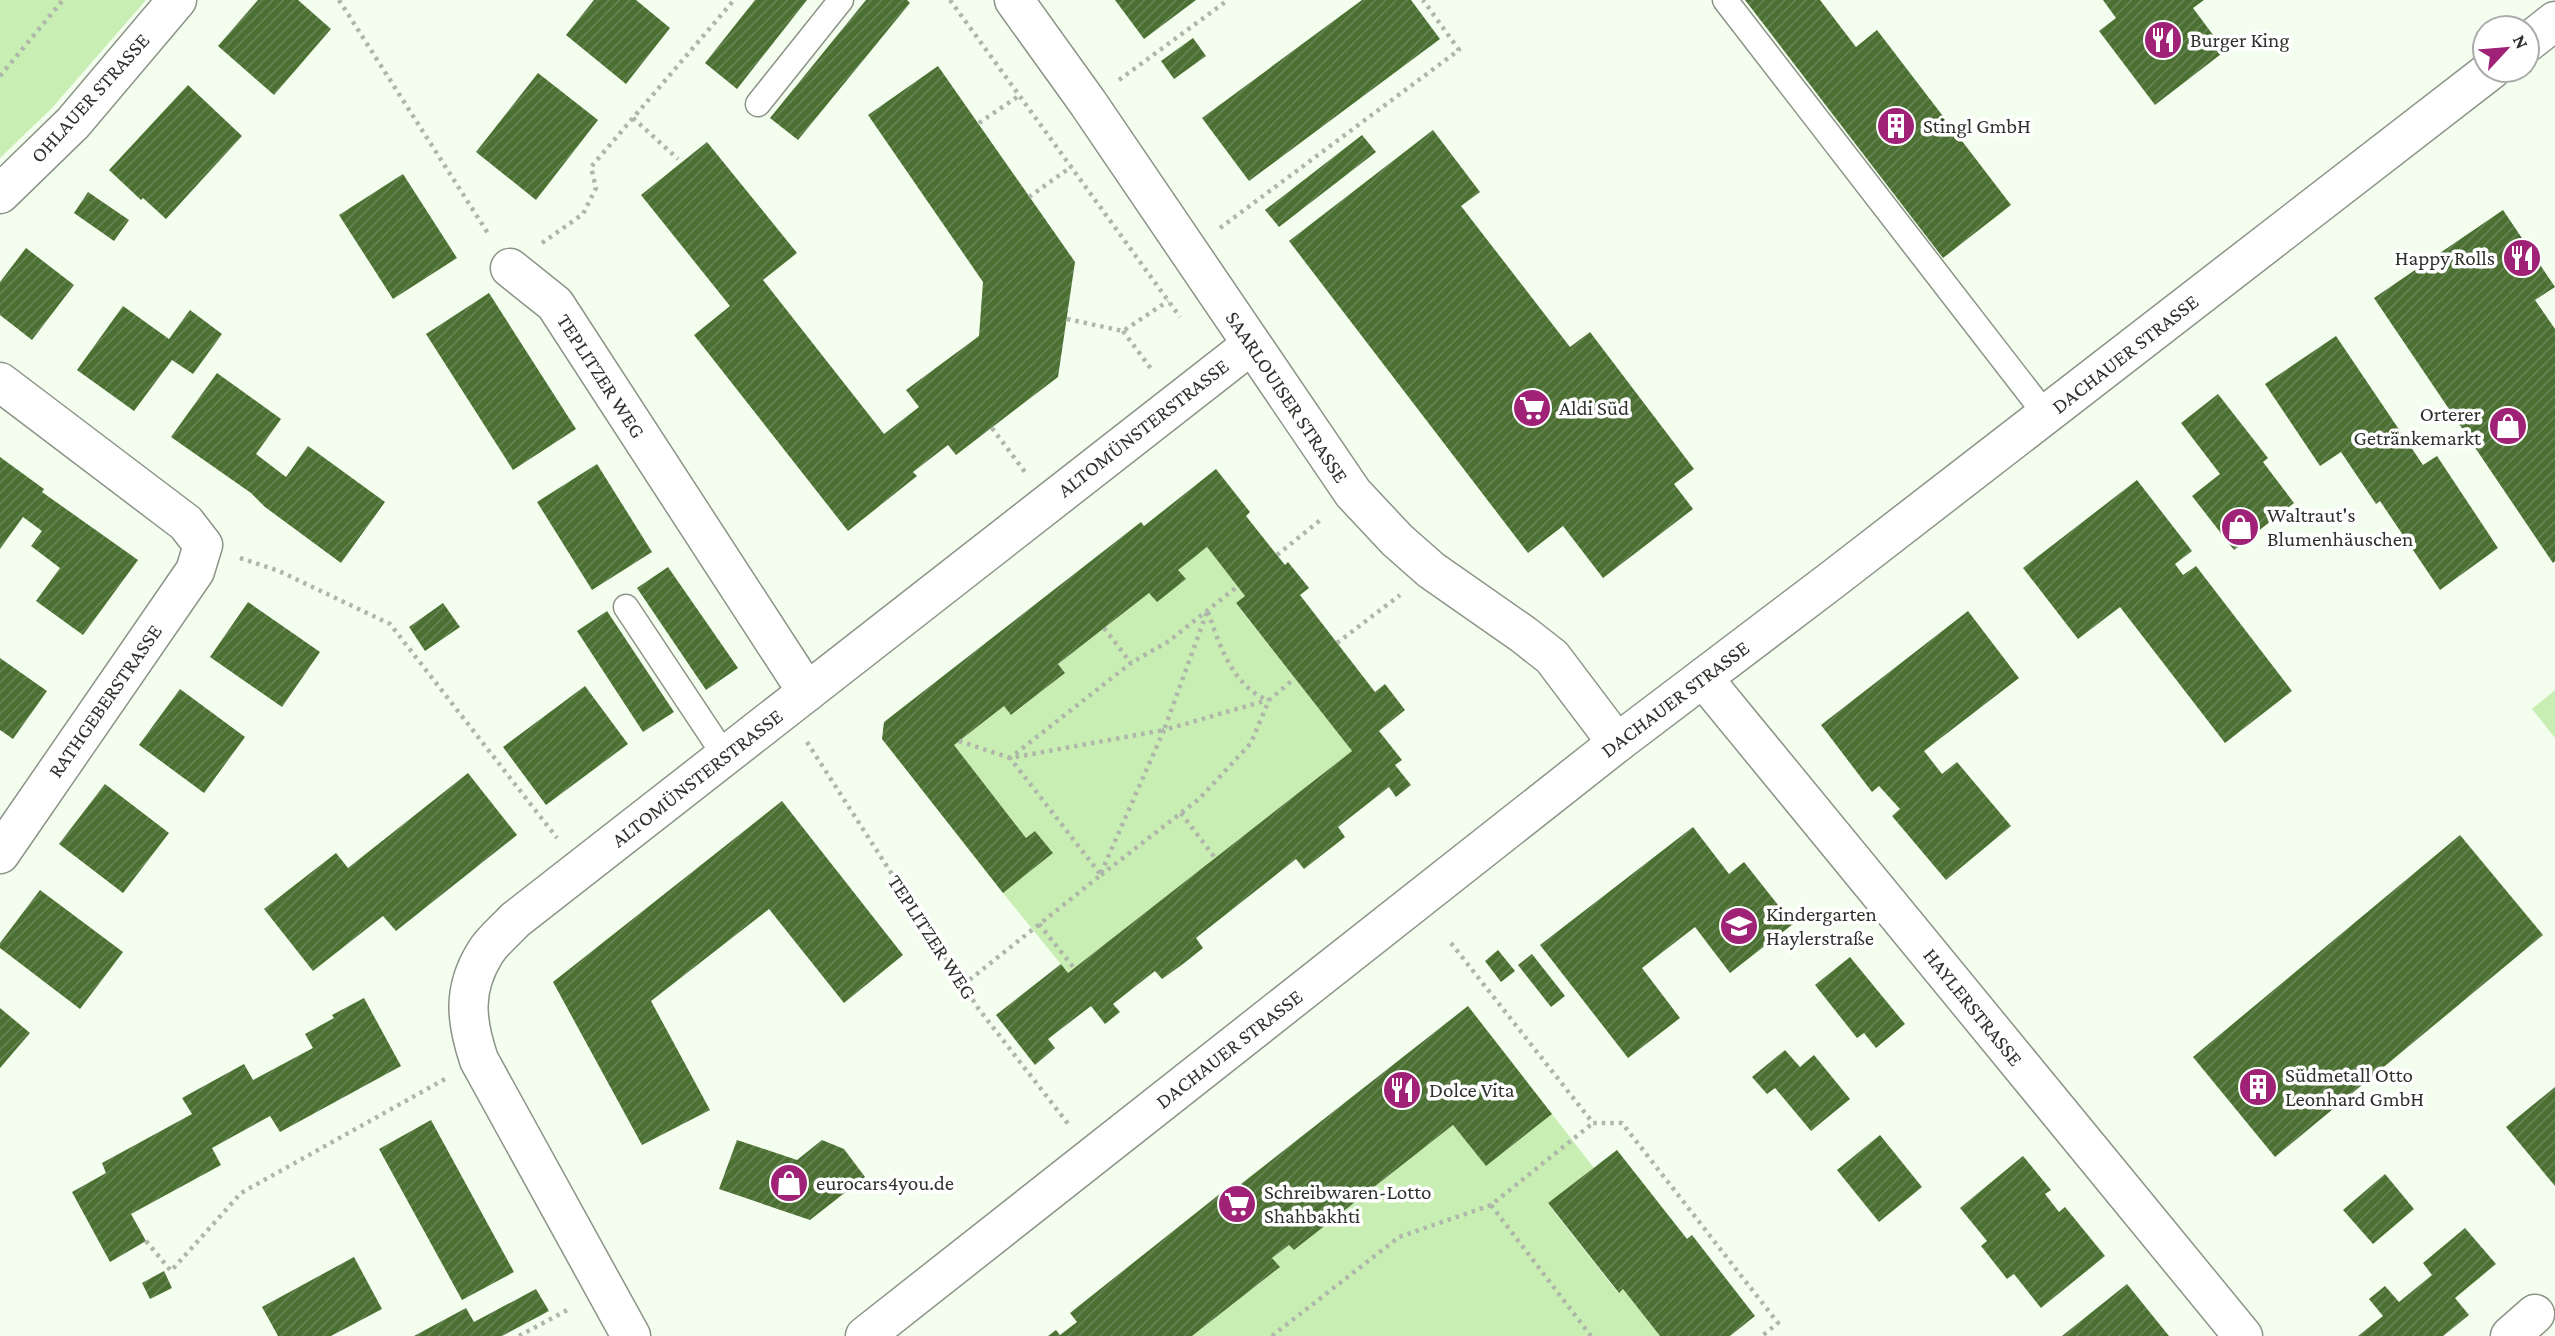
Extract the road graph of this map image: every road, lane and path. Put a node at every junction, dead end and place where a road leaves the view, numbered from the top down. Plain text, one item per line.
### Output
1 (63, 0) edge
2 (177, 0) edge
3 (339, 0) edge
4 (734, 0) edge
5 (841, 0) edge
6 (1014, 0) edge
7 (1228, 0) edge
8 (1423, 0) edge
9 (1725, 0) edge
10 (2555, 21) edge
11 (2541, 32) edge
12 (1112, 68) dead end
13 (0, 76) edge
14 (1121, 79) junction
15 (2473, 84) edge
16 (1020, 95) dead end
17 (1088, 103) junction
18 (758, 104) dead end
19 (633, 118) junction
20 (979, 123) dead end
21 (678, 159) dead end
22 (1072, 167) dead end
23 (0, 194) edge
24 (1029, 197) dead end
25 (1213, 216) dead end
26 (1220, 228) junction
27 (1227, 237) dead end
28 (1187, 251) junction
29 (510, 268) junction
30 (1168, 301) dead end
31 (1067, 319) dead end
32 (1124, 331) junction
33 (1251, 345) junction
34 (0, 382) edge
35 (1176, 403) junction
36 (2046, 415) junction
37 (992, 428) dead end
38 (1353, 493) junction
39 (1048, 502) junction
40 (203, 545) junction
41 (1277, 555) dead end
42 (1431, 570) junction
43 (1238, 586) dead end
44 (626, 607) dead end
45 (1208, 610) junction
46 (1104, 628) dead end
47 (1337, 643) dead end
48 (1131, 663) junction
49 (1295, 678) dead end
50 (1703, 678) junction
51 (796, 700) junction
52 (1269, 700) junction
53 (1164, 730) junction
54 (959, 741) dead end
55 (1617, 743) junction
56 (725, 756) junction
57 (1010, 758) junction
58 (1181, 813) junction
59 (0, 854) edge
60 (1215, 858) dead end
61 (581, 869) junction
62 (1101, 875) junction
63 (1039, 924) junction
64 (1451, 943) dead end
65 (1074, 968) dead end
66 (963, 985) junction
67 (479, 1060) junction
68 (1593, 1123) junction
69 (1093, 1156) junction
70 (1491, 1205) junction
71 (146, 1241) dead end
72 (605, 1289) junction
73 (519, 1336) edge
74 (631, 1336) edge
75 (865, 1336) edge
76 (1272, 1336) edge
77 (1591, 1336) edge
78 (1762, 1336) edge
79 (2243, 1336) edge

1 - 13 path
2 - 23 street, OHLAUER STRASSE
3 - 29 path
4 - 19 path
5 - 18 lane
6 - 17 street, SAARLOUISER STRASSE
7 - 14 path
8 - 26 path
9 - 36 lane
10 - 11 street
12 - 14 path
14 - 17 path
15 - 36 street, DACHAUER STRASSE
16 - 20 path
17 - 28 street, SAARLOUISER STRASSE
19 - 21 path
19 - 29 path
22 - 24 path
25 - 26 path
26 - 27 path
26 - 28 path
28 - 33 street, SAARLOUISER STRASSE
29 - 51 street, TEPLITZER WEG
30 - 32 path
31 - 32 path
32 - 35 path
33 - 35 street, ALTOMÜNSTERSTRASSE
33 - 38 street, SAARLOUISER STRASSE
34 - 40 street
35 - 39 street, ALTOMÜNSTERSTRASSE
36 - 50 street, DACHAUER STRASSE
37 - 39 path
38 - 41 path
38 - 42 street, SAARLOUISER STRASSE
39 - 51 street, ALTOMÜNSTERSTRASSE
40 - 59 street, RATHGEBERSTRASSE
40 - 61 path
42 - 47 path
42 - 55 street, SAARLOUISER STRASSE
43 - 45 path
44 - 56 lane
45 - 48 path
45 - 52 path
45 - 53 path
46 - 48 path
48 - 57 path
49 - 52 path
50 - 55 street, DACHAUER STRASSE
50 - 79 street, HAYLERSTRASSE
51 - 56 street, ALTOMÜNSTERSTRASSE
51 - 66 path, TEPLITZER WEG
52 - 53 path
52 - 58 path
53 - 57 path
53 - 62 path
54 - 57 path
55 - 69 street, DACHAUER STRASSE
56 - 61 street, ALTOMÜNSTERSTRASSE
57 - 62 path
58 - 60 path
58 - 62 path
61 - 67 street, ALTOMÜNSTERSTRASSE
62 - 63 path
63 - 65 path
63 - 66 path
64 - 68 path
66 - 69 path, TEPLITZER WEG
67 - 71 path
67 - 72 street, ALTOMÜNSTERSTRASSE
68 - 70 path
68 - 78 path
69 - 75 street, DACHAUER STRASSE
70 - 76 path
70 - 77 path
72 - 73 path
72 - 74 street, ALTOMÜNSTERSTRASSE

